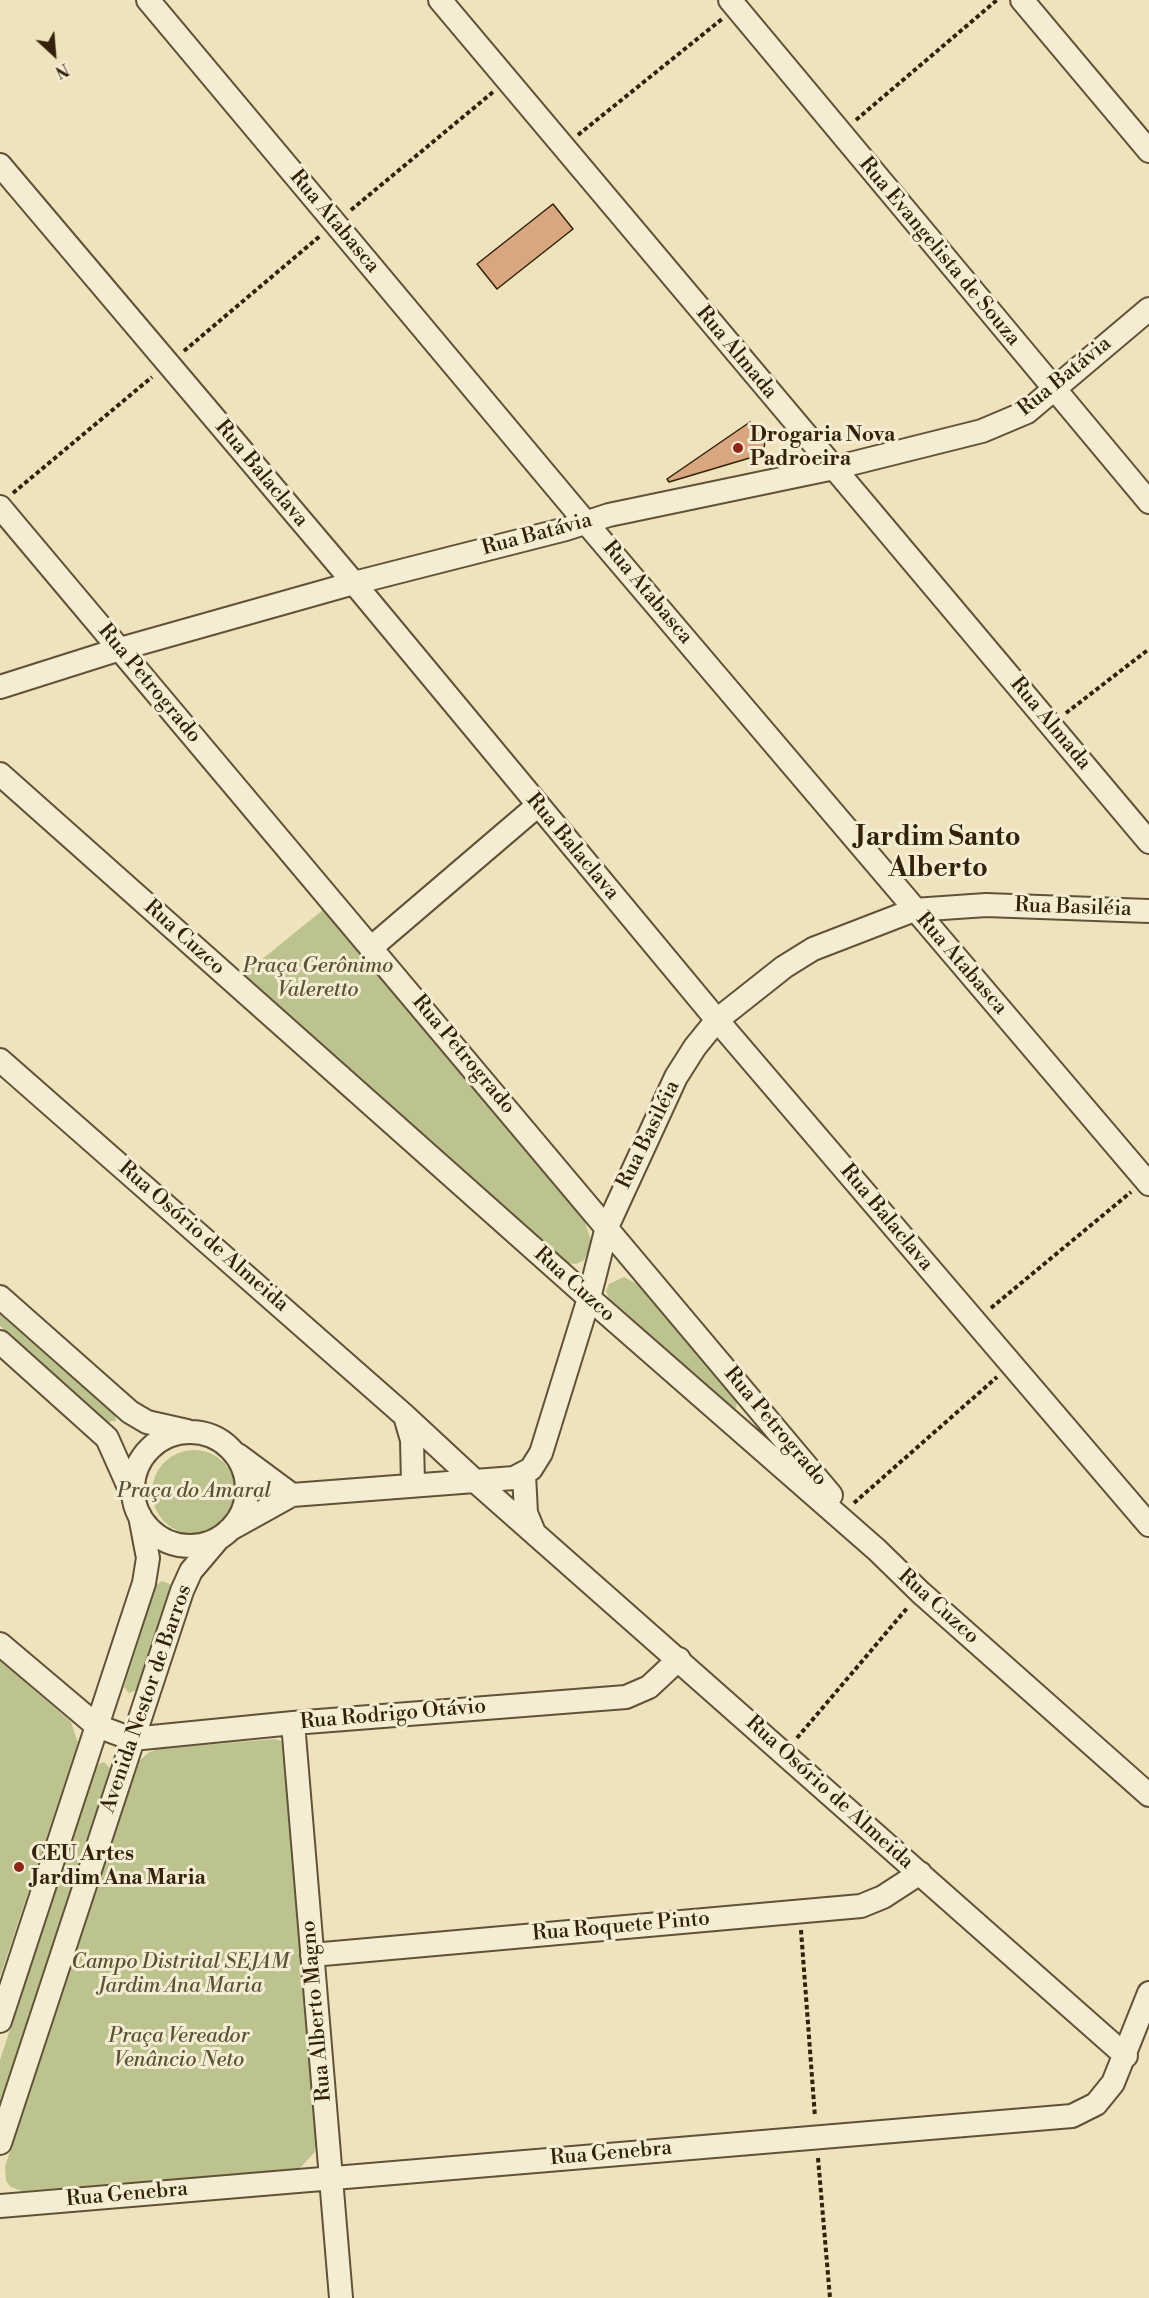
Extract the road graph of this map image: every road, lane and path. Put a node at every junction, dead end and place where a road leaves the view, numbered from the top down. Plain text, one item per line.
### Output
1 (148, 0) edge
2 (440, 0) edge
3 (997, 0) edge
4 (1022, 0) edge
5 (733, 4) edge
6 (507, 80) junction
7 (840, 133) junction
8 (565, 146) junction
9 (1149, 151) edge
10 (0, 165) edge
11 (335, 224) junction
12 (1149, 309) edge
13 (168, 364) junction
14 (1054, 389) junction
15 (834, 468) junction
16 (4, 502) edge
17 (1149, 502) edge
18 (587, 522) junction
19 (354, 583) junction
20 (120, 649) junction
21 (1149, 649) edge
22 (0, 687) edge
23 (1052, 724) junction
24 (0, 774) edge
25 (537, 806) junction
26 (1149, 842) edge
27 (914, 910) junction
28 (1149, 911) edge
29 (372, 947) junction
30 (717, 1020) junction
31 (3, 1066) edge
32 (1147, 1182) edge
33 (607, 1227) junction
34 (0, 1297) edge
35 (589, 1298) junction
36 (974, 1322) junction
37 (0, 1342) edge
38 (1011, 1365) junction
39 (404, 1415) junction
40 (194, 1432) junction
41 (235, 1453) junction
42 (524, 1474) junction
43 (474, 1480) junction
44 (414, 1484) junction
45 (292, 1495) junction
46 (137, 1508) junction
47 (845, 1511) junction
48 (1149, 1526) edge
49 (533, 1530) junction
50 (224, 1534) junction
51 (877, 1550) junction
52 (921, 1592) junction
53 (0, 1644) edge
54 (679, 1659) junction
55 (293, 1723) junction
56 (97, 1726) junction
57 (132, 1739) junction
58 (784, 1753) junction
59 (1149, 1795) edge
60 (920, 1873) junction
61 (799, 1911) junction
62 (312, 1955) junction
63 (1149, 1993) edge
64 (0, 2021) edge
65 (1126, 2056) junction
66 (816, 2137) junction
67 (0, 2143) edge
68 (331, 2178) junction
69 (0, 2206) edge
70 (341, 2298) edge
71 (830, 2298) edge

1 - 11 street, Rua Atabasca
2 - 6 street, Rua Almada
3 - 7 path
4 - 9 street
5 - 7 street, Rua Evangelista de Souza
5 - 8 path
6 - 8 street, Rua Almada
6 - 11 path
7 - 14 street, Rua Evangelista de Souza
8 - 15 street, Rua Almada
10 - 13 street, Rua Balaclava
11 - 13 path
11 - 18 street, Rua Atabasca
12 - 14 street, Rua Batávia
13 - 16 path
13 - 19 street, Rua Balaclava
14 - 15 street, Rua Batávia
14 - 17 street, Rua Evangelista de Souza
15 - 18 street, Rua Batávia
15 - 23 street, Rua Almada
16 - 20 street, Rua Petrogrado
18 - 19 street, Rua Batávia
18 - 27 street, Rua Atabasca
19 - 20 street, Rua Batávia
19 - 25 street, Rua Balaclava
20 - 22 street, Rua Batávia
20 - 29 street, Rua Petrogrado
21 - 23 path
23 - 26 street, Rua Almada
24 - 35 street, Rua Cuzco
25 - 29 street
25 - 30 street, Rua Balaclava
27 - 28 street, Rua Basiléia
27 - 30 street, Rua Basiléia
27 - 32 street, Rua Atabasca
29 - 33 street, Rua Petrogrado
30 - 33 street, Rua Basiléia
30 - 36 street, Rua Balaclava
31 - 39 street, Rua Osório de Almeida
32 - 36 path
33 - 35 street, Rua Basiléia
33 - 47 street, Rua Petrogrado
34 - 40 street
35 - 42 street, Rua Basiléia
35 - 51 street, Rua Cuzco
36 - 38 street, Rua Balaclava
37 - 46 street
38 - 47 path
38 - 48 street, Rua Balaclava
39 - 43 street, Rua Osório de Almeida
39 - 44 street
40 - 41 street
40 - 46 street
41 - 45 street
41 - 50 street
42 - 43 street
42 - 49 street
43 - 44 street
43 - 49 street, Rua Osório de Almeida
44 - 45 street
45 - 50 street
46 - 50 street
46 - 56 street, Avenida Nestor de Barros
47 - 51 street, Rua Petrogrado
49 - 54 street, Rua Osório de Almeida
50 - 57 street, Avenida Nestor de Barros
51 - 52 street, Rua Cuzco
52 - 58 path
52 - 59 street, Rua Cuzco
53 - 56 street, Rua Rodrigo Otávio
54 - 55 street, Rua Rodrigo Otávio
54 - 58 street, Rua Osório de Almeida
55 - 57 street, Rua Rodrigo Otávio
55 - 62 street, Rua Alberto Magno
56 - 57 street, Rua Rodrigo Otávio
56 - 64 street, Avenida Nestor de Barros
57 - 67 street, Avenida Nestor de Barros
58 - 60 street, Rua Osório de Almeida
60 - 61 street, Rua Roquete Pinto
60 - 65 street, Rua Osório de Almeida
61 - 62 street, Rua Roquete Pinto
61 - 66 path
62 - 68 street, Rua Alberto Magno
63 - 65 street, Rua Genebra
65 - 66 street, Rua Genebra
66 - 68 street, Rua Genebra
66 - 71 path
68 - 69 street, Rua Genebra
68 - 70 street, Rua Alberto Magno

